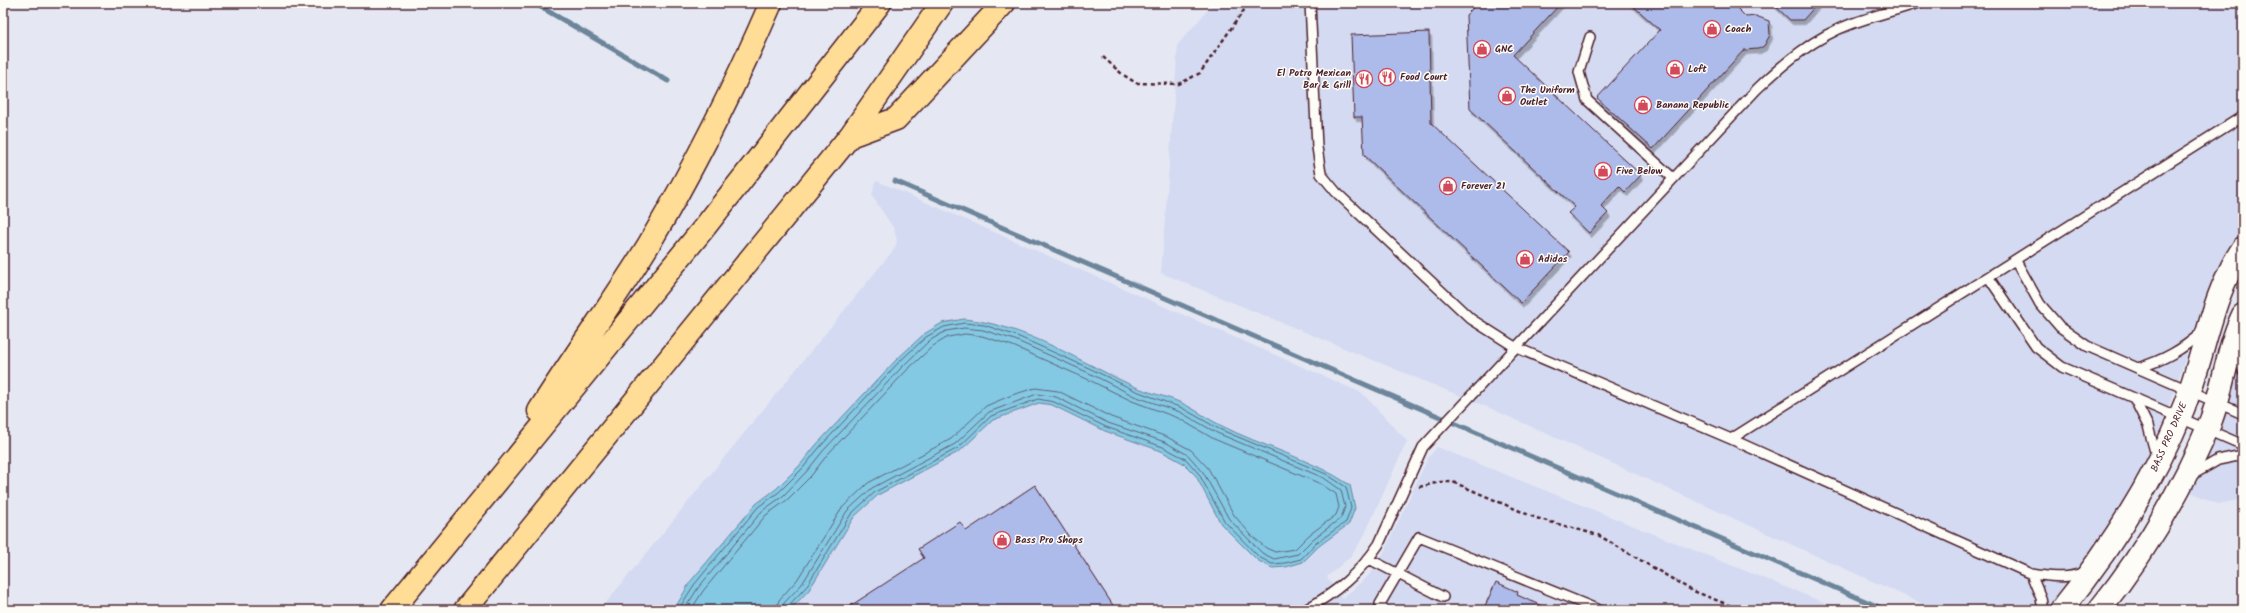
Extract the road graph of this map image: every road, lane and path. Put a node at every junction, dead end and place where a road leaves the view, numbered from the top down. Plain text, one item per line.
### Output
1 (771, 3) edge
2 (880, 3) edge
3 (942, 3) edge
4 (1004, 3) edge
5 (1248, 3) edge
6 (1310, 3) edge
7 (1919, 3) edge
8 (1590, 37) dead end
9 (1103, 57) dead end
10 (2243, 116) edge
11 (850, 136) junction
12 (1673, 178) junction
13 (2243, 248) edge
14 (2016, 261) junction
15 (1989, 278) junction
16 (2243, 315) edge
17 (2208, 327) junction
18 (2235, 339) junction
19 (1515, 347) junction
20 (2138, 368) junction
21 (2243, 371) edge
22 (2189, 389) junction
23 (2134, 398) junction
24 (2216, 401) junction
25 (2243, 414) edge
26 (2179, 418) junction
27 (2206, 429) junction
28 (1731, 439) junction
29 (2243, 445) edge
30 (2243, 455) edge
31 (2158, 463) junction
32 (2182, 483) junction
33 (1405, 485) junction
34 (490, 490) junction
35 (1369, 559) junction
36 (2096, 567) junction
37 (2030, 574) junction
38 (1397, 575) junction
39 (1443, 597) dead end
40 (392, 610) edge
41 (465, 610) edge
42 (1305, 610) edge
43 (1384, 610) edge
44 (1599, 610) edge
45 (1740, 610) edge
46 (2043, 610) edge
47 (2061, 610) edge
48 (2099, 610) edge

1 - 34 highway
2 - 34 highway
3 - 11 highway
4 - 11 highway
5 - 9 path
6 - 19 lane
7 - 12 lane
8 - 12 lane
10 - 14 lane
11 - 41 highway
12 - 19 lane
13 - 17 street, BASS PRO DRIVE
14 - 15 lane
14 - 20 lane
15 - 23 lane
15 - 28 lane
16 - 18 street
17 - 20 lane
17 - 22 street, BASS PRO DRIVE
18 - 21 lane
18 - 24 street
19 - 28 lane
19 - 33 lane
20 - 22 lane
22 - 24 lane
22 - 26 street, BASS PRO DRIVE
23 - 26 lane
23 - 31 lane
24 - 25 lane
24 - 27 street
26 - 27 lane
26 - 31 street, BASS PRO DRIVE
27 - 29 lane
27 - 32 street
28 - 37 lane
30 - 32 lane
31 - 36 street, BASS PRO DRIVE
32 - 48 street
33 - 35 lane
33 - 45 path
34 - 40 highway
35 - 38 lane
35 - 42 lane
36 - 37 lane
36 - 47 street, BASS PRO DRIVE
37 - 46 lane
38 - 39 lane
38 - 43 lane
38 - 44 lane

